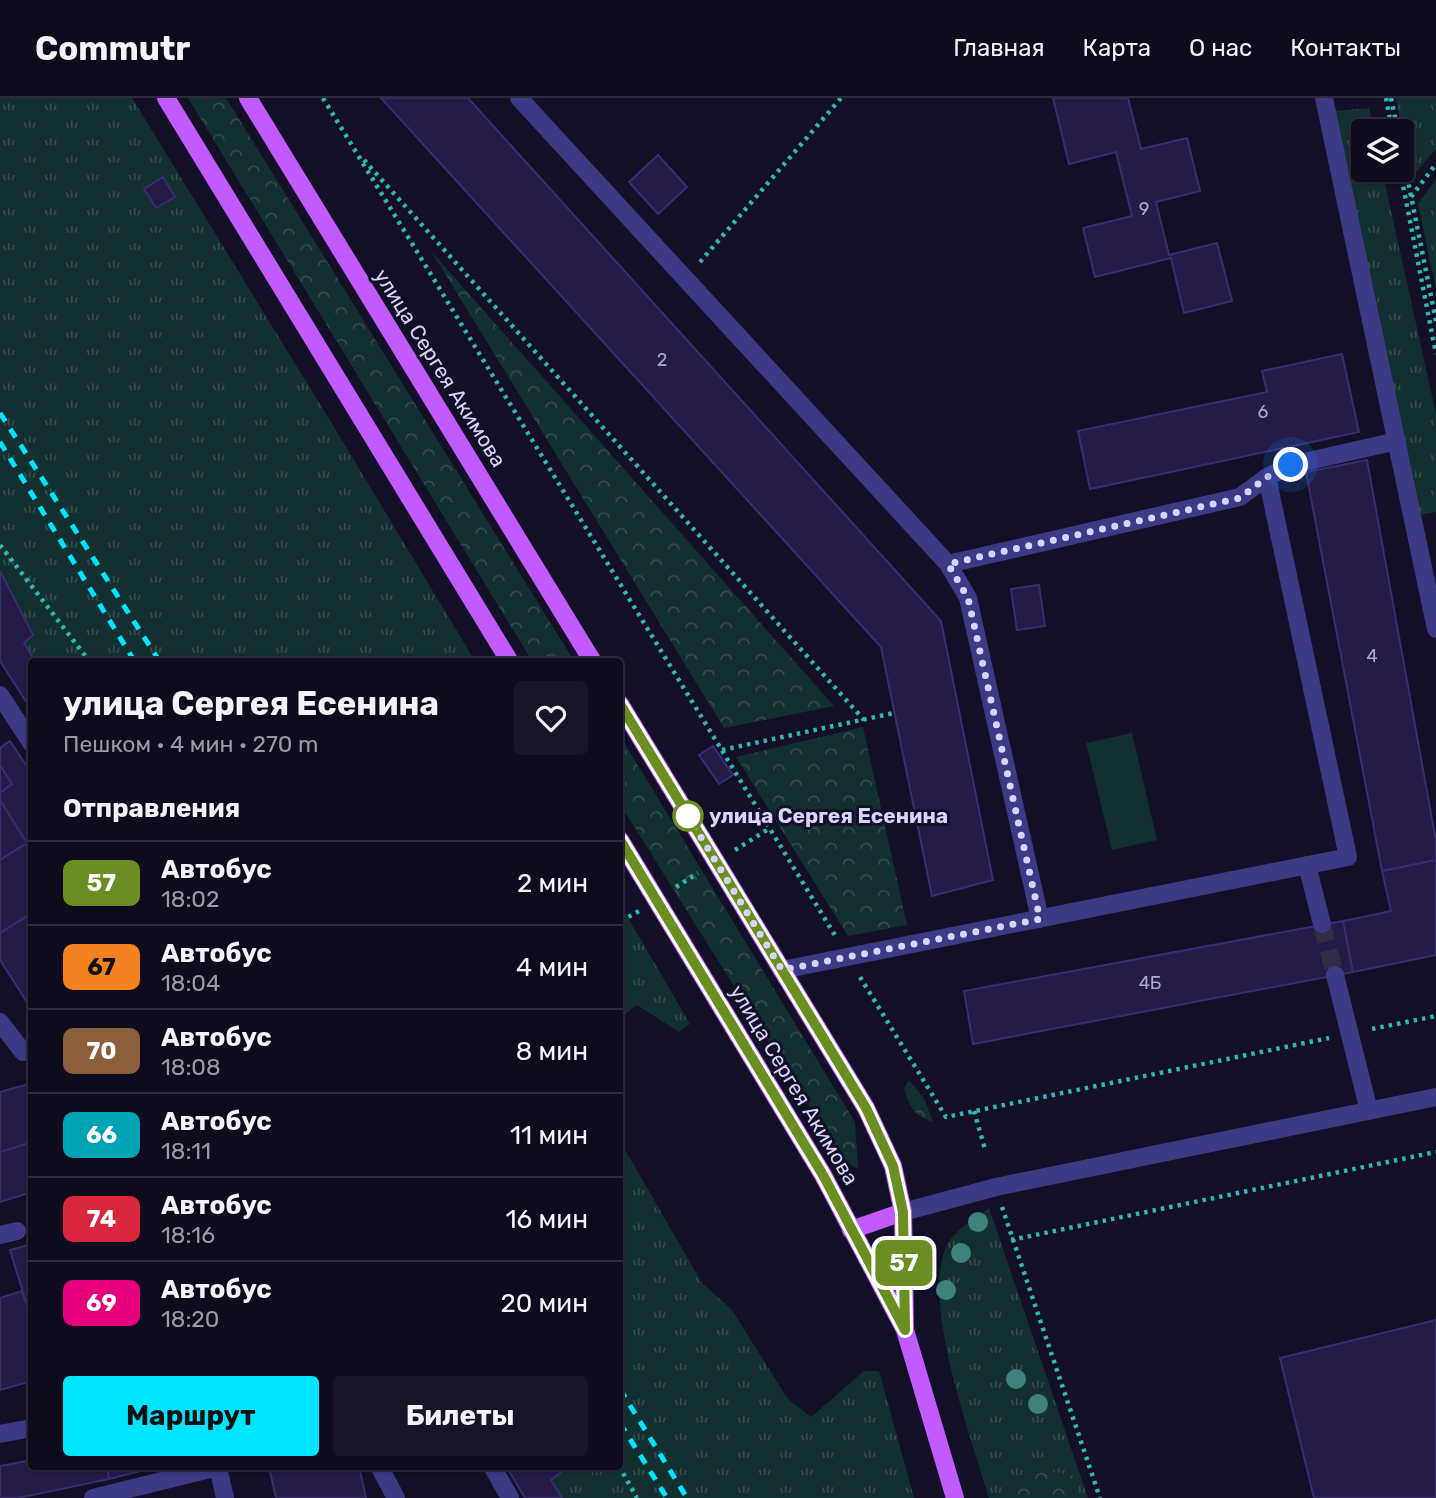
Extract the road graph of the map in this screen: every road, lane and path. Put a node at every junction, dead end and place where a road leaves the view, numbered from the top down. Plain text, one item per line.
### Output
1 (166, 98) edge
2 (248, 98) edge
3 (323, 98) edge
4 (519, 98) edge
5 (841, 98) edge
6 (1324, 98) edge
7 (1386, 98) edge
8 (1391, 98) edge
9 (1390, 119) edge
10 (1395, 119) edge
11 (355, 149) junction
12 (1436, 164) edge
13 (1402, 182) edge
14 (1408, 182) edge
15 (1411, 197) junction
16 (686, 279) junction
17 (1436, 321) edge
18 (1436, 354) edge
19 (1396, 441) junction
20 (1267, 477) junction
21 (0, 545) edge
22 (948, 564) junction
23 (1436, 629) edge
24 (87, 658) edge
25 (508, 658) edge
26 (591, 658) edge
27 (0, 695) edge
28 (623, 709) edge
29 (894, 713) dead end
30 (864, 720) junction
31 (28, 738) edge
32 (722, 750) junction
33 (623, 845) edge
34 (1307, 865) junction
35 (1040, 919) junction
36 (1322, 925) tunnel mouth
37 (848, 957) junction
38 (782, 970) junction
39 (1335, 975) tunnel mouth
40 (1436, 1016) edge
41 (0, 1022) edge
42 (1351, 1033) junction
43 (23, 1052) dead end
44 (1436, 1097) edge
45 (974, 1111) junction
46 (1369, 1111) junction
47 (985, 1149) dead end
48 (1436, 1152) edge
49 (1001, 1205) dead end
50 (903, 1212) junction
51 (851, 1230) junction
52 (1011, 1240) junction
53 (905, 1330) junction
54 (28, 1428) edge
55 (0, 1434) edge
56 (208, 1470) edge
57 (220, 1470) edge
58 (381, 1470) edge
59 (494, 1470) edge
60 (621, 1470) edge
61 (93, 1498) edge
62 (225, 1498) edge
63 (396, 1498) edge
64 (510, 1498) edge
65 (636, 1498) edge
66 (955, 1498) edge
67 (1100, 1498) edge

1 - 25 main road
2 - 26 main road, улица Сергея Акимова
3 - 11 path
4 - 16 street
5 - 16 path
6 - 19 street
7 - 9 path
8 - 10 path
11 - 30 path
11 - 32 path
12 - 15 path
13 - 18 path
14 - 15 path
15 - 17 path
16 - 22 street
19 - 20 street
19 - 23 street
20 - 22 street
20 - 34 street
21 - 24 path
22 - 35 street
27 - 31 street
28 - 38 main road, улица Сергея Акимова
29 - 30 path
30 - 32 path
32 - 37 path
33 - 51 main road, улица Сергея Акимова
34 - 35 street
34 - 36 street
35 - 37 street
37 - 38 street
37 - 45 path
38 - 50 main road, улица Сергея Акимова
39 - 42 street
40 - 42 path
41 - 43 street
42 - 45 path
42 - 46 street
44 - 46 street
45 - 47 path
46 - 50 street
48 - 52 path
49 - 52 path
50 - 51 main road
50 - 53 main road, улица Сергея Акимова
51 - 53 main road, улица Сергея Акимова
52 - 67 path
53 - 66 main road
54 - 55 street
56 - 61 street
57 - 62 street
58 - 63 street
59 - 64 street
60 - 65 path

